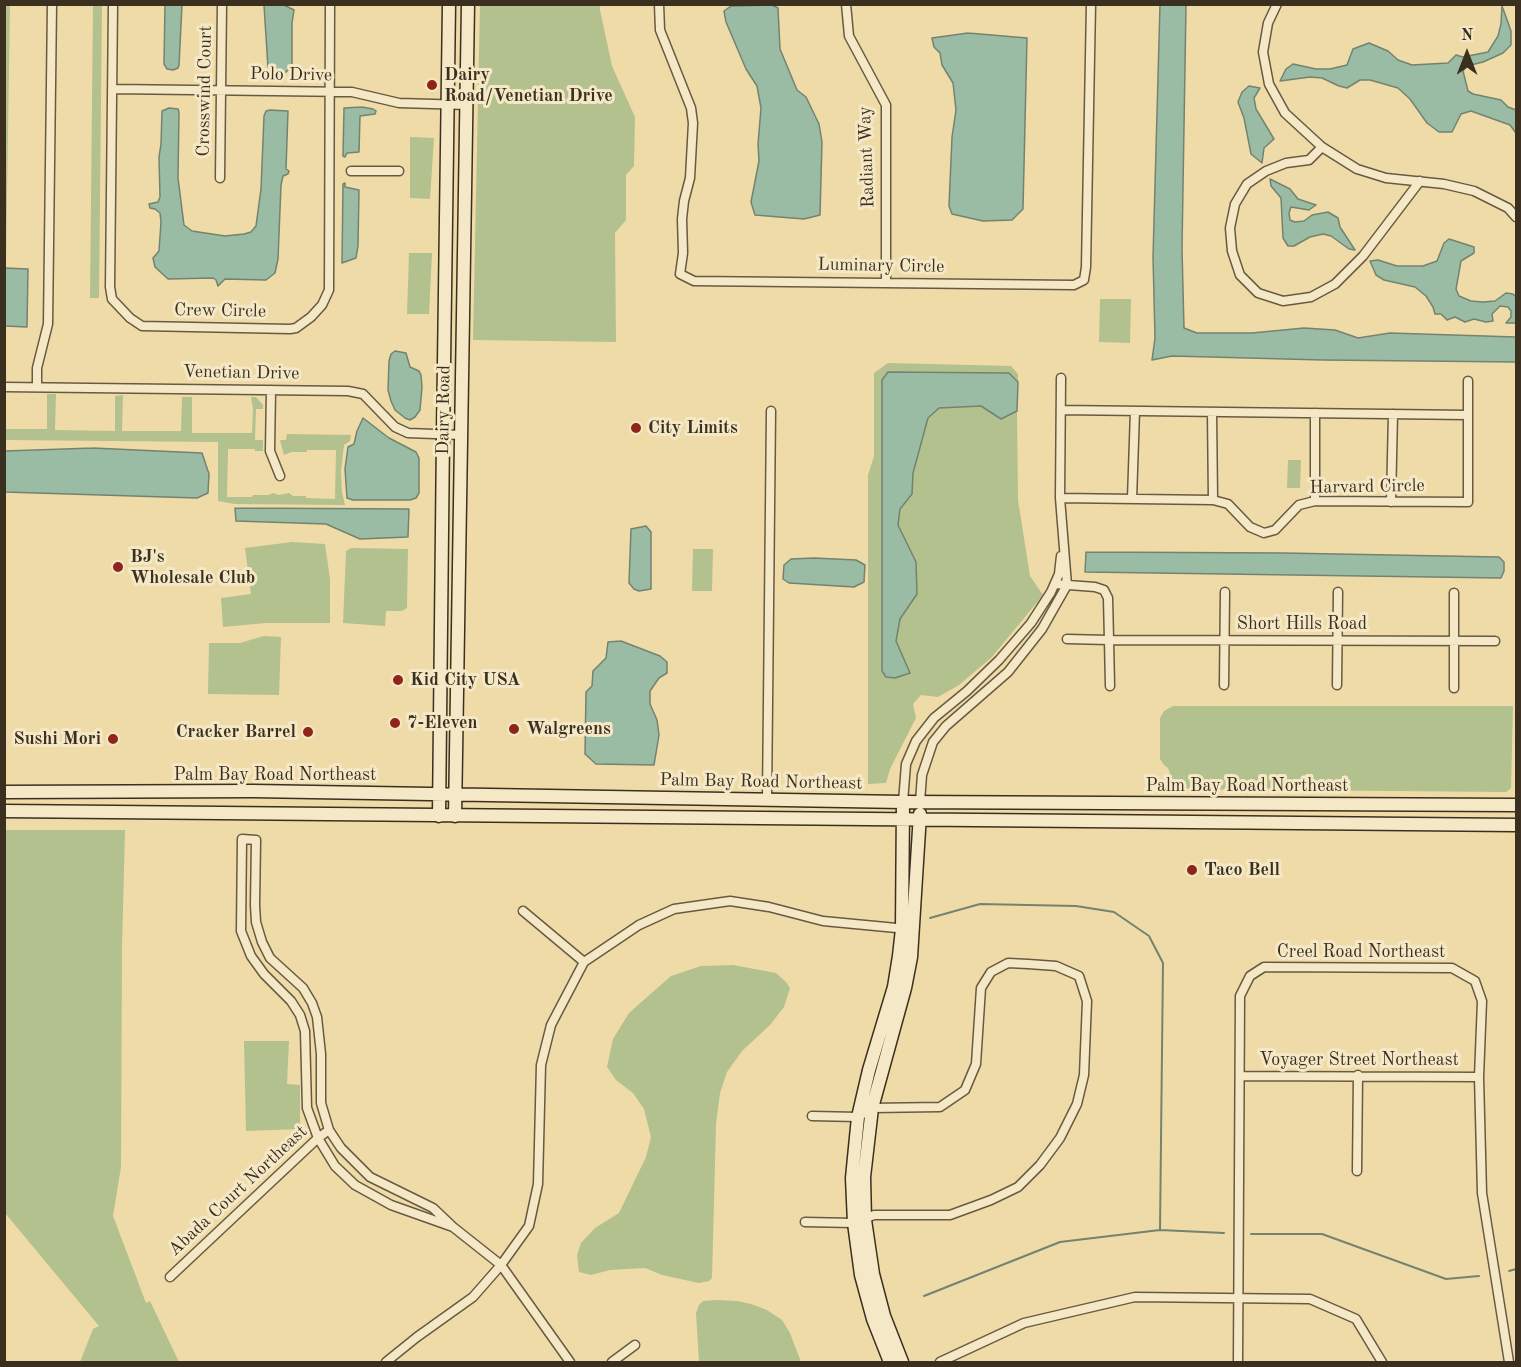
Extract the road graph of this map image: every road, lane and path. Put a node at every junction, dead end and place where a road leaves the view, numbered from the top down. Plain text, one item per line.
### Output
1 (52, 4) edge
2 (113, 4) edge
3 (222, 4) edge
4 (330, 4) edge
5 (449, 4) edge
6 (468, 4) edge
7 (659, 4) edge
8 (846, 4) edge
9 (1091, 4) edge
10 (1277, 4) edge
11 (113, 89) junction
12 (221, 90) junction
13 (329, 92) junction
14 (448, 105) junction
15 (467, 105) junction
16 (1322, 147) junction
17 (351, 171) dead end
18 (399, 171) dead end
19 (220, 178) dead end
20 (1420, 181) junction
21 (1516, 217) edge
22 (886, 282) junction
23 (1061, 378) dead end
24 (1468, 381) dead end
25 (4, 387) edge
26 (37, 387) junction
27 (271, 390) junction
28 (1061, 410) junction
29 (771, 411) dead end
30 (1135, 411) junction
31 (1212, 412) junction
32 (1315, 413) junction
33 (1392, 414) junction
34 (1468, 415) junction
35 (443, 435) junction
36 (461, 435) junction
37 (280, 476) dead end
38 (1060, 498) junction
39 (1132, 499) junction
40 (1213, 500) junction
41 (1315, 501) junction
42 (1391, 502) junction
43 (460, 524) junction
44 (1063, 532) junction
45 (442, 543) junction
46 (459, 543) junction
47 (442, 563) junction
48 (1055, 584) junction
49 (1066, 585) junction
50 (1225, 592) dead end
51 (1338, 592) dead end
52 (1454, 593) dead end
53 (1067, 639) dead end
54 (1109, 640) junction
55 (1225, 640) junction
56 (1338, 640) junction
57 (1454, 641) junction
58 (1495, 641) dead end
59 (1224, 685) dead end
60 (1337, 685) dead end
61 (1110, 686) dead end
62 (1454, 688) dead end
63 (4, 792) edge
64 (440, 794) junction
65 (456, 795) junction
66 (766, 800) junction
67 (903, 802) junction
68 (921, 802) junction
69 (1156, 803) junction
70 (1182, 804) junction
71 (1373, 805) junction
72 (1412, 805) junction
73 (1516, 806) edge
74 (4, 811) edge
75 (440, 816) junction
76 (455, 816) junction
77 (750, 818) junction
78 (903, 820) junction
79 (919, 820) junction
80 (1131, 822) junction
81 (1164, 823) junction
82 (1349, 824) junction
83 (1390, 824) junction
84 (1516, 825) edge
85 (524, 912) dead end
86 (908, 929) junction
87 (584, 962) junction
88 (1240, 1076) junction
89 (1358, 1076) junction
90 (1479, 1077) junction
91 (872, 1108) junction
92 (812, 1116) dead end
93 (858, 1117) junction
94 (329, 1130) junction
95 (318, 1138) junction
96 (1357, 1171) dead end
97 (860, 1221) junction
98 (805, 1222) dead end
99 (453, 1227) junction
100 (501, 1265) junction
101 (170, 1277) dead end
102 (1238, 1297) junction
103 (635, 1346) dead end
104 (386, 1362) edge
105 (570, 1362) edge
106 (612, 1362) edge
107 (890, 1362) edge
108 (902, 1362) edge
109 (940, 1362) edge
110 (1238, 1362) edge
111 (1382, 1362) edge
112 (1509, 1362) edge

1 - 26 street
2 - 11 street, Crew Circle
3 - 12 street, Crosswind Court
4 - 13 street, Crew Circle
5 - 14 main road, Dairy Road
6 - 15 main road, Dairy Road
7 - 22 street, Luminary Circle
8 - 22 street, Radiant Way
9 - 22 street, Luminary Circle
10 - 16 street
11 - 12 street, Polo Drive
11 - 13 street, Crew Circle
12 - 13 street, Polo Drive
12 - 19 street, Crosswind Court
13 - 14 street, Polo Drive
14 - 15 street, Polo Drive
14 - 35 main road, Dairy Road
15 - 36 main road, Dairy Road
16 - 20 street
16 - 20 street
17 - 18 street
20 - 21 street
23 - 28 street
24 - 34 street, Harvard Circle
25 - 26 street, Venetian Drive
26 - 27 street, Venetian Drive
27 - 35 street, Venetian Drive
27 - 37 street
28 - 30 street
28 - 38 street
29 - 66 street
30 - 31 street
30 - 39 street
31 - 32 street
31 - 40 street
32 - 33 street
32 - 41 street
33 - 34 street
33 - 42 street
34 - 42 street, Harvard Circle
35 - 36 street, Venetian Drive
35 - 45 main road, Dairy Road
36 - 43 main road, Dairy Road
38 - 39 street, Harvard Circle
38 - 44 street
39 - 40 street, Harvard Circle
40 - 41 street, Harvard Circle
41 - 42 street, Harvard Circle
43 - 45 main road
43 - 46 main road, Dairy Road
44 - 48 street
44 - 49 street
45 - 47 main road, Dairy Road
46 - 47 main road
46 - 65 main road, Dairy Road
47 - 64 main road, Dairy Road
48 - 49 street
48 - 67 street
49 - 54 street
49 - 68 street
50 - 55 street
51 - 56 street
52 - 57 street
53 - 54 street, Short Hills Road
54 - 55 street, Short Hills Road
54 - 61 street
55 - 56 street, Short Hills Road
55 - 59 street
56 - 57 street, Short Hills Road
56 - 60 street
57 - 58 street, Short Hills Road
57 - 62 street
63 - 64 main road, Palm Bay Road Northeast
64 - 65 main road, Palm Bay Road Northeast
64 - 75 main road, Dairy Road
65 - 66 main road, Palm Bay Road Northeast
65 - 76 main road, Dairy Road
66 - 67 main road, Palm Bay Road Northeast
66 - 77 main road
67 - 68 main road, Palm Bay Road Northeast
67 - 78 main road
68 - 69 main road, Palm Bay Road Northeast
68 - 79 main road
69 - 70 main road, Palm Bay Road Northeast
69 - 80 main road
70 - 71 main road, Palm Bay Road Northeast
70 - 81 main road
71 - 72 main road, Palm Bay Road Northeast
71 - 82 main road
72 - 73 main road, Palm Bay Road Northeast
72 - 83 main road
74 - 75 main road, Palm Bay Road Northeast
75 - 76 main road, Palm Bay Road Northeast
76 - 77 main road, Palm Bay Road Northeast
77 - 78 main road, Palm Bay Road Northeast
78 - 79 main road, Palm Bay Road Northeast
78 - 86 main road
79 - 80 main road, Palm Bay Road Northeast
79 - 86 main road
80 - 81 main road, Palm Bay Road Northeast
81 - 82 main road, Palm Bay Road Northeast
82 - 83 main road, Palm Bay Road Northeast
83 - 84 main road, Palm Bay Road Northeast
85 - 87 street
86 - 87 street
86 - 91 main road
86 - 93 main road
87 - 100 street
88 - 89 street, Voyager Street Northeast
88 - 90 street, Creel Road Northeast
88 - 102 street, Creel Road Northeast
89 - 90 street, Voyager Street Northeast
89 - 96 street
90 - 112 street, Creel Road Northeast
91 - 93 street
91 - 97 main road
91 - 97 street
92 - 93 street
93 - 97 main road
94 - 95 street, Abada Court Northeast
94 - 95 street
94 - 99 street
95 - 99 street
95 - 101 street, Abada Court Northeast
97 - 98 street
97 - 107 main road
97 - 108 main road
99 - 100 street
100 - 104 street
100 - 105 street
102 - 109 street
102 - 110 street, Creel Road Northeast
102 - 111 street
103 - 106 street

